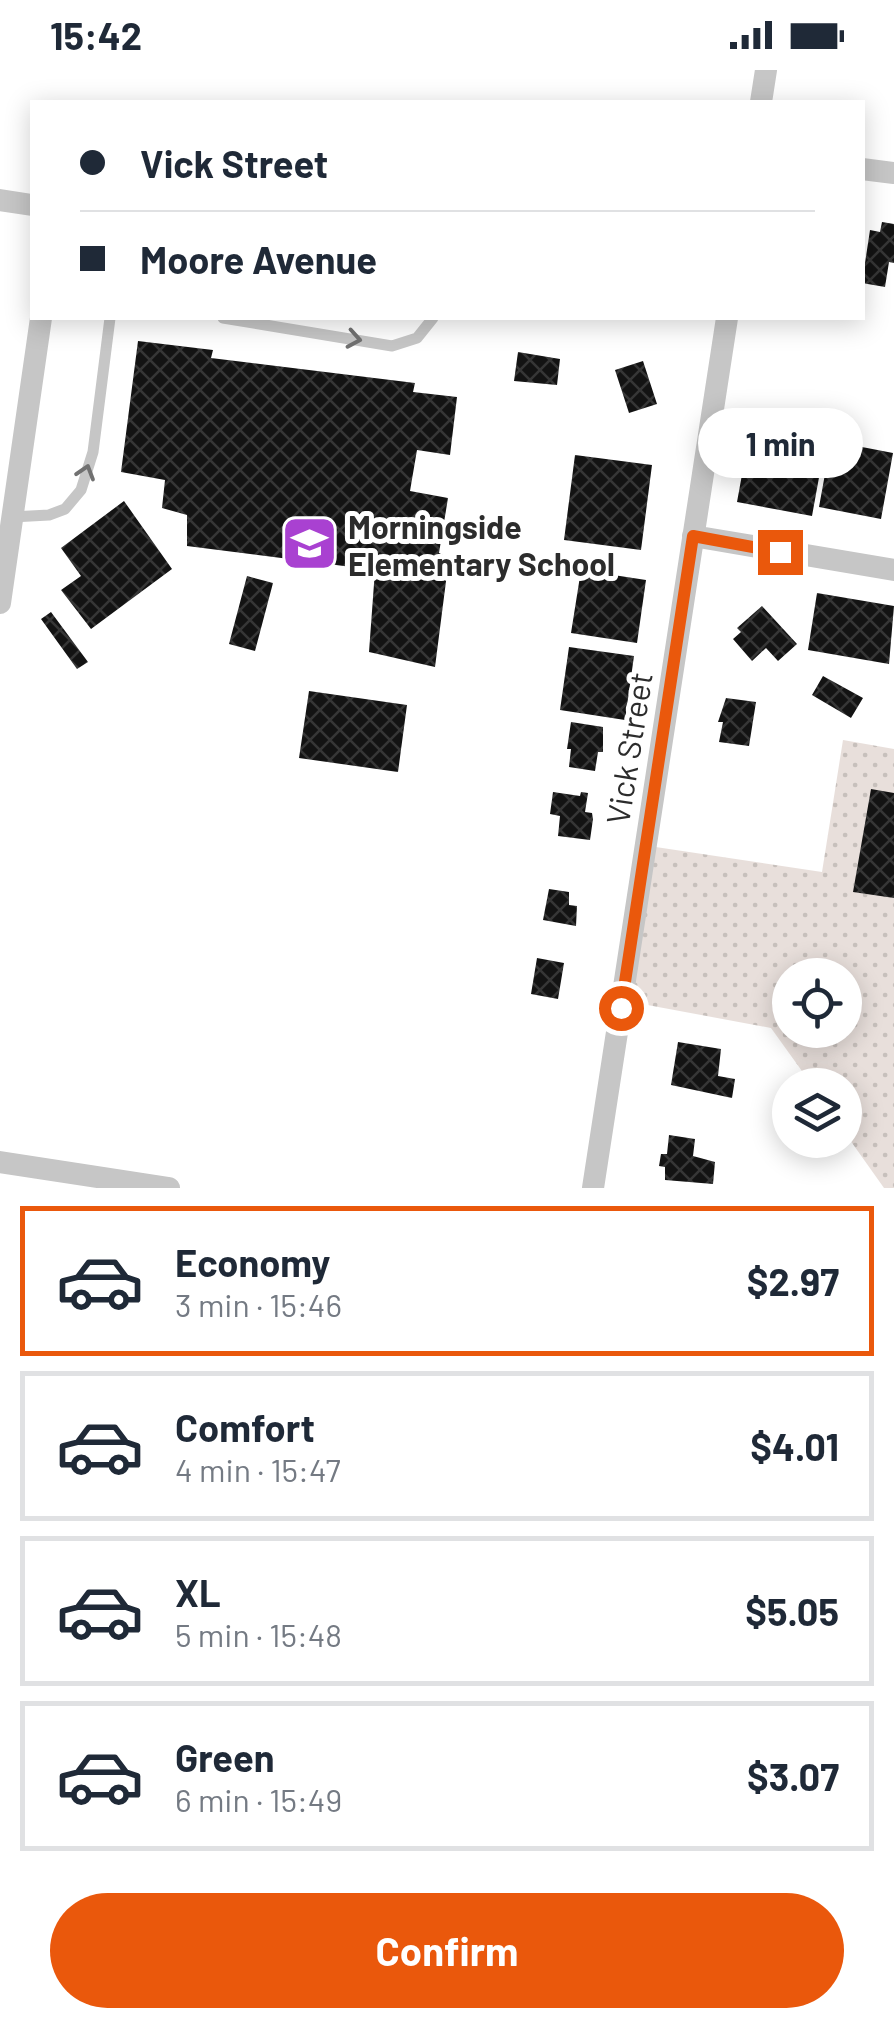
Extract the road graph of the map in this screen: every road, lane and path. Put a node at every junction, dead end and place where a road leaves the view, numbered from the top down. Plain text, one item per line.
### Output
1 (766, 70) edge
2 (761, 100) edge
3 (865, 169) edge
4 (894, 173) edge
5 (0, 200) edge
6 (30, 205) edge
7 (41, 320) edge
8 (110, 320) edge
9 (236, 320) edge
10 (431, 320) edge
11 (724, 320) edge
12 (12, 518) junction
13 (693, 536) junction
14 (894, 570) edge
15 (0, 603) edge
16 (0, 1162) edge
17 (169, 1188) edge
18 (592, 1188) edge

1 - 2 street
3 - 4 street
5 - 6 street
7 - 12 street
12 -> 8 lane
9 -> 10 lane
11 - 13 street, Vick Street
12 - 15 street
13 - 14 street
13 - 18 street, Vick Street
16 - 17 street

